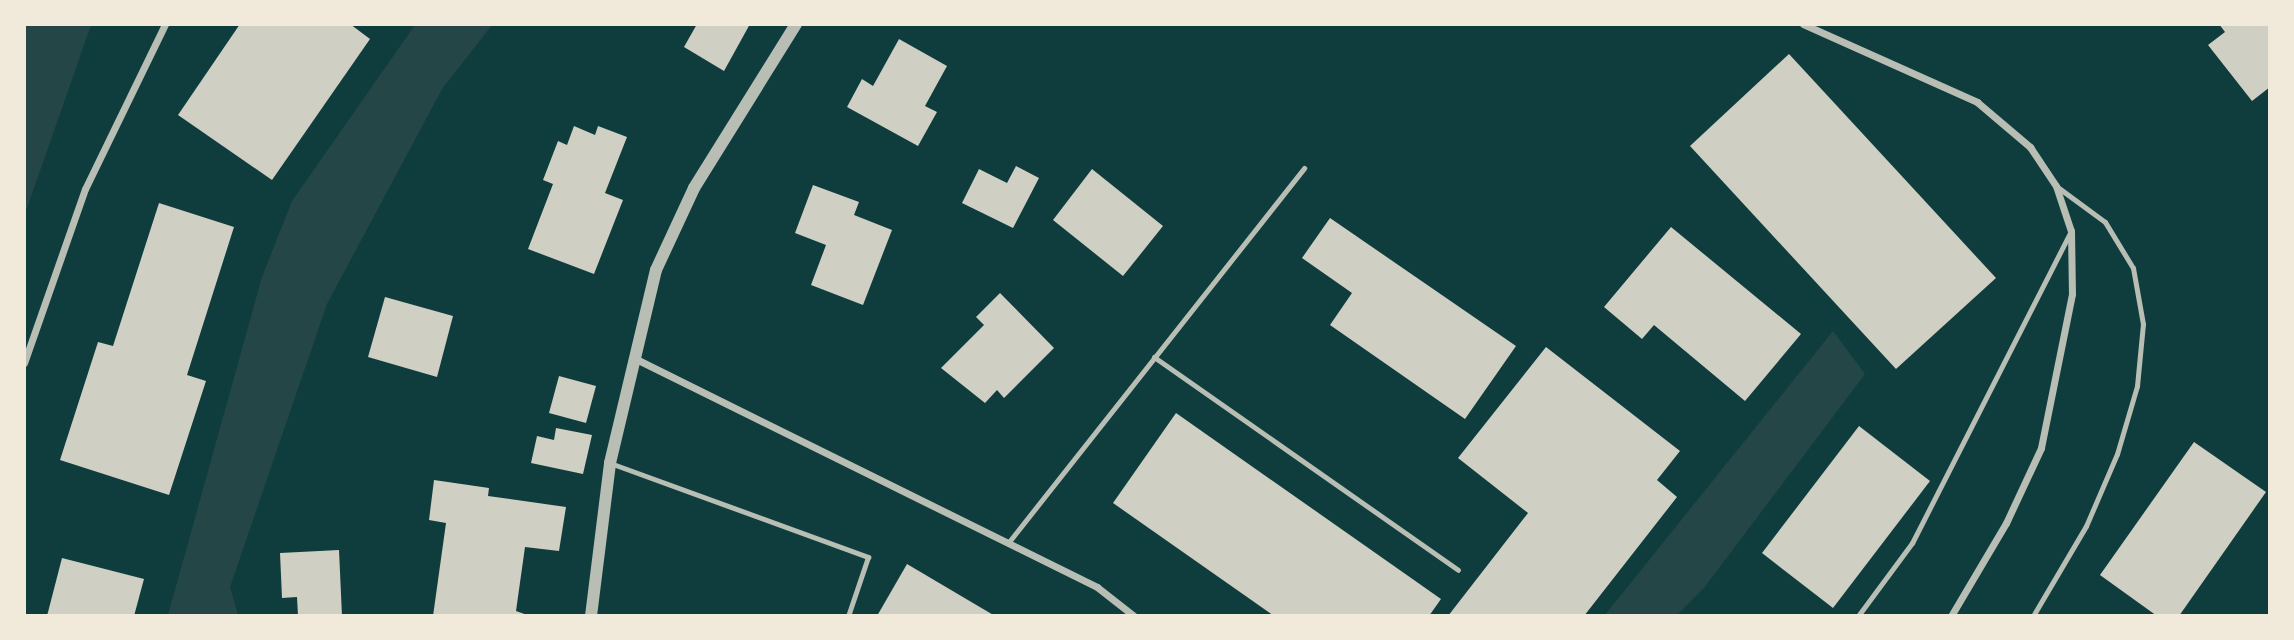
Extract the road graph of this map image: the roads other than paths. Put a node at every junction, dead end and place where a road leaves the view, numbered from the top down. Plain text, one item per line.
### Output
1 (164, 24) edge
2 (796, 24) edge
3 (1803, 24) edge
4 (1304, 168) dead end
5 (2056, 186) junction
6 (2071, 230) junction
7 (632, 357) junction
8 (1154, 358) junction
9 (24, 363) edge
10 (610, 463) junction
11 (1008, 543) junction
12 (1458, 569) dead end
13 (592, 615) edge
14 (848, 615) edge
15 (1134, 615) edge
16 (1858, 615) edge
17 (1951, 615) edge
18 (2032, 615) edge

1 - 9 street
2 - 7 street
3 - 5 street
4 - 8 lane
5 - 6 street
5 - 18 lane
6 - 16 lane
6 - 17 street
7 - 10 street
7 - 11 street
8 - 11 lane
8 - 12 lane
10 - 13 street
10 - 14 lane
11 - 15 street

